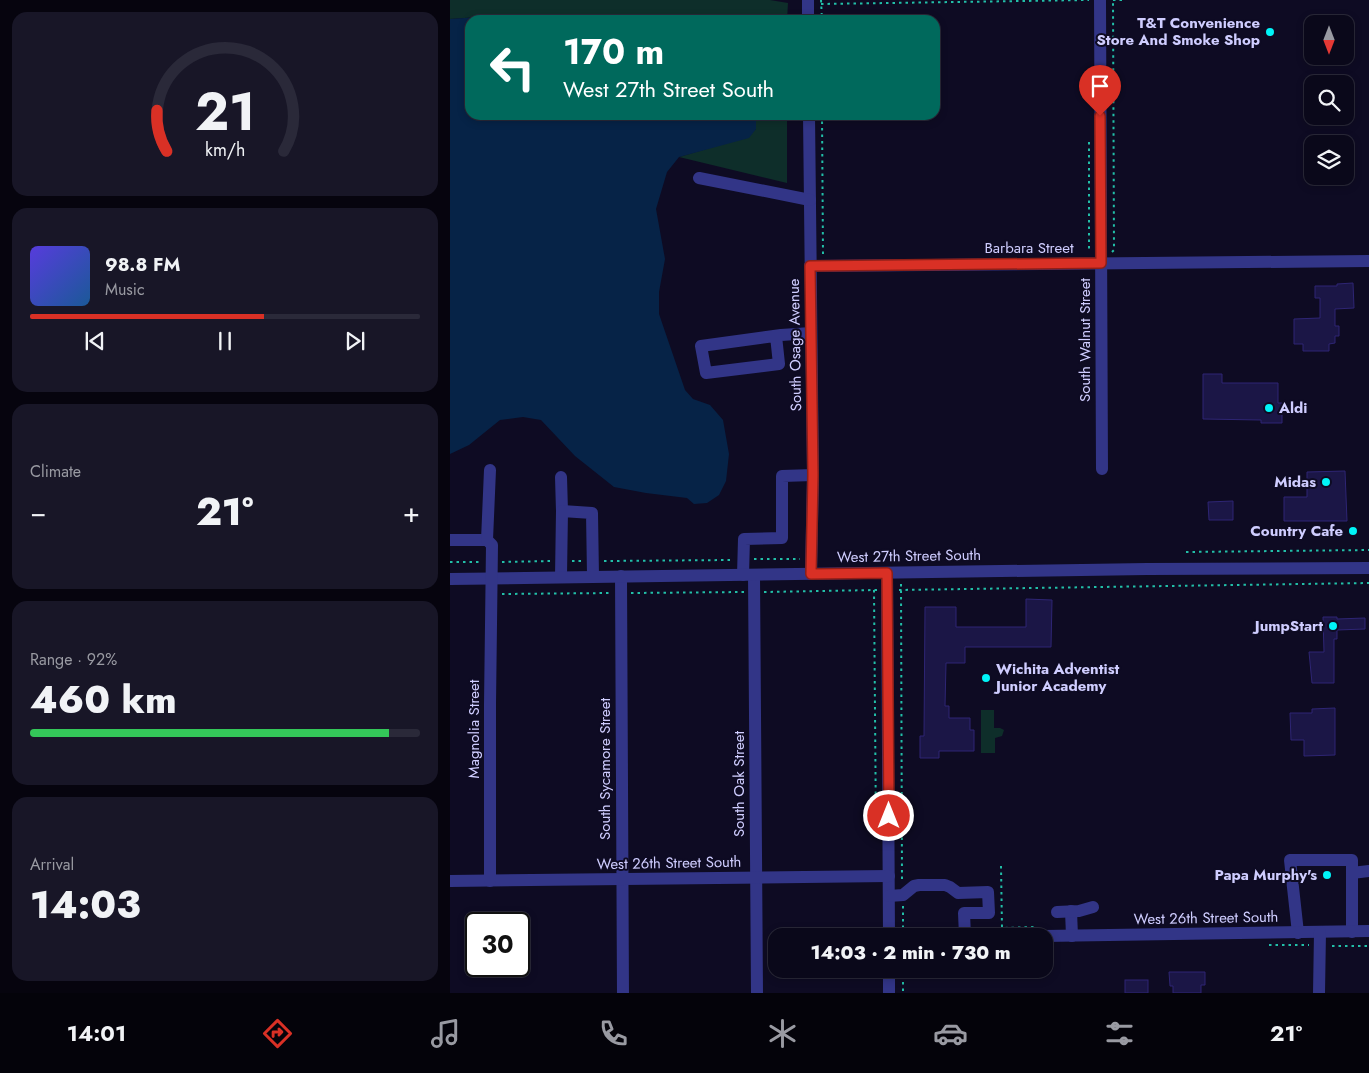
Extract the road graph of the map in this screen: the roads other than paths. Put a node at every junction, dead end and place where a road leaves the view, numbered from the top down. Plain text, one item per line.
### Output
1 (808, 0) edge
2 (1100, 0) edge
3 (808, 15) edge
4 (809, 120) edge
5 (699, 178) dead end
6 (810, 200) junction
7 (1369, 261) edge
8 (1101, 263) junction
9 (816, 266) junction
10 (811, 333) junction
11 (776, 336) junction
12 (1102, 469) dead end
13 (490, 470) dead end
14 (813, 475) junction
15 (561, 477) dead end
16 (562, 511) junction
17 (450, 540) edge
18 (487, 540) junction
19 (1369, 568) edge
20 (887, 573) junction
21 (811, 574) junction
22 (748, 575) junction
23 (561, 576) junction
24 (593, 576) junction
25 (621, 576) junction
26 (492, 577) junction
27 (450, 578) edge
28 (1369, 871) edge
29 (1352, 872) junction
30 (889, 876) junction
31 (756, 878) junction
32 (622, 880) junction
33 (450, 881) edge
34 (490, 881) junction
35 (958, 893) junction
36 (889, 896) junction
37 (1094, 907) dead end
38 (1071, 911) junction
39 (1057, 912) dead end
40 (964, 913) junction
41 (889, 928) edge
42 (964, 928) edge
43 (1320, 932) junction
44 (1352, 932) junction
45 (1369, 932) edge
46 (1298, 933) junction
47 (1053, 934) edge
48 (1072, 936) junction
49 (889, 978) edge
50 (623, 993) edge
51 (757, 993) edge
52 (889, 993) edge
53 (1319, 993) edge

1 - 3 street
2 - 8 street, South Walnut Street
4 - 6 street, South Osage Avenue
5 - 6 street
6 - 9 street, South Osage Avenue
7 - 8 street, Barbara Street
8 - 9 street, Barbara Street
8 - 12 street, South Walnut Street
9 - 10 street, South Osage Avenue
10 - 11 street
10 - 14 street, South Osage Avenue
11 - 11 street
13 - 18 street, Magnolia Street
14 - 21 street, South Osage Avenue
14 - 22 street, South Oak Street
15 - 16 street
16 - 23 street
16 - 24 street
17 - 18 street
18 - 26 street, Magnolia Street
19 - 20 street, West 27th Street South
20 - 21 street, West 27th Street South
20 - 30 street
21 - 22 street, West 27th Street South
22 - 25 street, West 27th Street South
22 - 31 street, South Oak Street
23 - 24 street, West 27th Street South
23 - 26 street, West 27th Street South
24 - 25 street, West 27th Street South
25 - 32 street, South Sycamore Street
26 - 27 street, West 27th Street South
26 - 34 street, Magnolia Street
28 - 29 street
29 - 44 street
29 - 46 street
30 - 31 street, West 26th Street South
30 - 36 street
31 - 32 street, West 26th Street South
31 - 51 street, South Oak Street
32 - 34 street, West 26th Street South
32 - 50 street, South Sycamore Street
33 - 34 street, West 26th Street South
35 - 36 street
35 - 40 street
35 - 40 street
36 - 41 street
37 - 38 street
38 - 39 street
38 - 48 street
40 - 42 street
43 - 44 street, West 26th Street South
43 - 46 street, West 26th Street South
43 - 53 street
44 - 45 street, West 26th Street South
46 - 48 street, West 26th Street South
47 - 48 street, West 26th Street South
49 - 52 street

